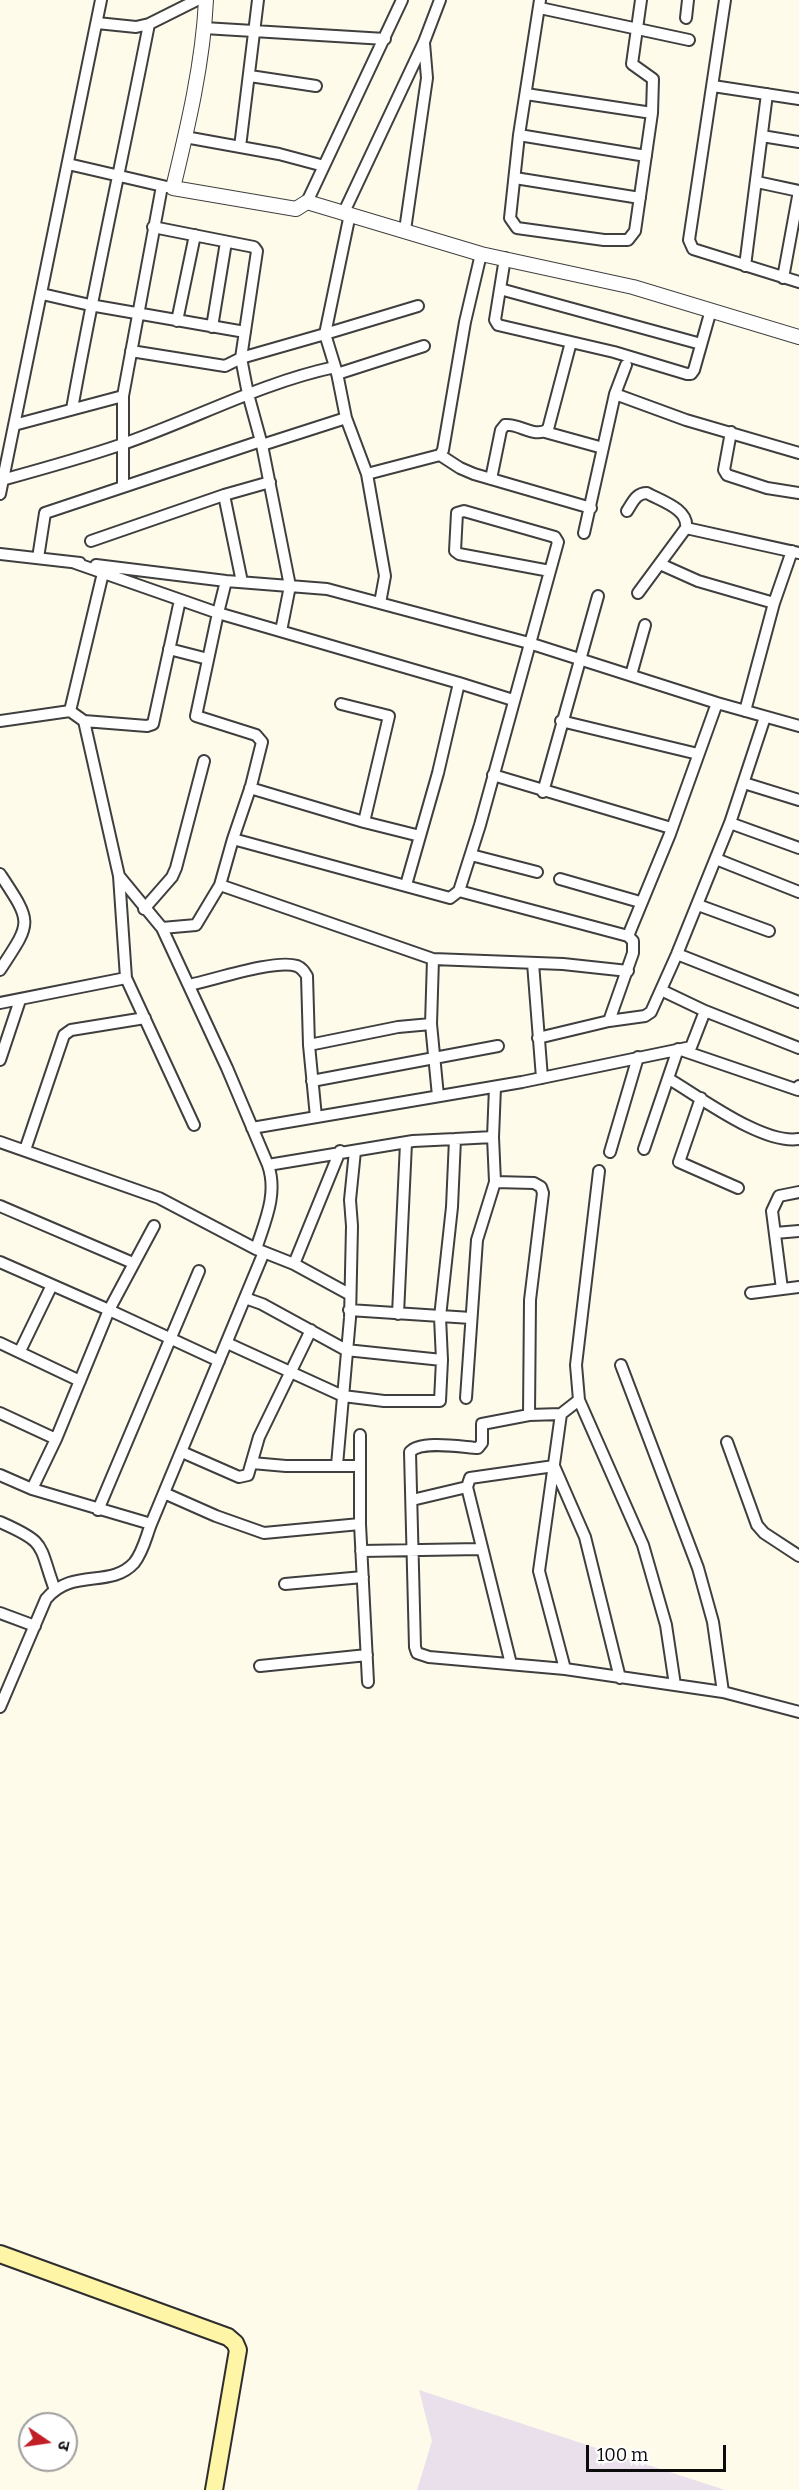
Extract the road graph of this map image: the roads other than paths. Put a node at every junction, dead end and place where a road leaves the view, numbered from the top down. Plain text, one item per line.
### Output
1 (101, 0) edge
2 (197, 0) edge
3 (206, 0) edge
4 (258, 0) edge
5 (402, 0) edge
6 (440, 0) edge
7 (641, 0) edge
8 (688, 0) edge
9 (725, 0) edge
10 (540, 4) edge
11 (686, 18) dead end
12 (97, 23) junction
13 (149, 24) junction
14 (204, 28) junction
15 (638, 30) junction
16 (255, 32) junction
17 (385, 39) junction
18 (689, 40) dead end
19 (424, 42) junction
20 (250, 76) junction
21 (316, 86) dead end
22 (713, 86) junction
23 (767, 93) junction
24 (526, 94) junction
25 (799, 99) edge
26 (652, 113) junction
27 (519, 135) junction
28 (762, 136) junction
29 (185, 137) junction
30 (799, 142) edge
31 (240, 147) junction
32 (646, 156) junction
33 (68, 164) junction
34 (324, 166) junction
35 (119, 176) junction
36 (515, 178) junction
37 (757, 182) junction
38 (168, 187) junction
39 (799, 191) edge
40 (640, 198) junction
41 (307, 202) junction
42 (347, 213) junction
43 (153, 227) junction
44 (405, 230) junction
45 (195, 235) junction
46 (226, 242) junction
47 (482, 254) junction
48 (505, 258) junction
49 (745, 266) junction
50 (783, 278) junction
51 (799, 282) edge
52 (500, 289) junction
53 (42, 294) junction
54 (90, 305) junction
55 (418, 306) dead end
56 (711, 310) junction
57 (139, 314) junction
58 (177, 321) junction
59 (212, 327) junction
60 (246, 332) junction
61 (325, 334) junction
62 (799, 337) edge
63 (571, 342) junction
64 (701, 344) junction
65 (424, 346) dead end
66 (130, 351) junction
67 (242, 358) junction
68 (626, 365) dead end
69 (336, 371) junction
70 (248, 394) junction
71 (615, 394) junction
72 (123, 396) junction
73 (72, 409) junction
74 (346, 418) junction
75 (14, 425) junction
76 (545, 432) junction
77 (731, 432) junction
78 (261, 443) junction
79 (121, 445) junction
80 (603, 448) junction
81 (799, 453) edge
82 (440, 455) junction
83 (2, 473) edge
84 (367, 474) junction
85 (491, 480) junction
86 (270, 482) junction
87 (123, 487) junction
88 (799, 493) edge
89 (0, 494) edge
90 (224, 495) junction
91 (591, 508) junction
92 (627, 511) dead end
93 (686, 528) junction
94 (584, 533) dead end
95 (91, 541) dead end
96 (795, 552) edge
97 (0, 554) edge
98 (38, 558) junction
99 (75, 563) junction
100 (660, 564) junction
101 (550, 571) junction
102 (104, 573) junction
103 (226, 581) junction
104 (242, 582) junction
105 (290, 586) junction
106 (638, 593) dead end
107 (598, 596) dead end
108 (180, 600) junction
109 (380, 603) junction
110 (774, 603) junction
111 (218, 613) junction
112 (645, 625) dead end
113 (281, 631) junction
114 (529, 643) junction
115 (169, 649) junction
116 (208, 659) junction
117 (579, 659) junction
118 (631, 675) junction
119 (459, 683) junction
120 (513, 700) junction
121 (717, 703) junction
122 (341, 704) dead end
123 (70, 711) junction
124 (745, 711) junction
125 (765, 717) junction
126 (0, 721) edge
127 (84, 721) junction
128 (561, 721) junction
129 (799, 726) edge
130 (698, 754) junction
131 (204, 761) dead end
132 (493, 775) junction
133 (744, 783) junction
134 (250, 788) junction
135 (543, 792) junction
136 (799, 800) edge
137 (364, 822) junction
138 (730, 823) junction
139 (672, 828) junction
140 (420, 836) junction
141 (233, 839) junction
142 (799, 848) edge
143 (471, 855) junction
144 (716, 859) junction
145 (537, 872) dead end
146 (0, 874) edge
147 (118, 876) junction
148 (560, 879) dead end
149 (220, 885) junction
150 (406, 885) junction
151 (459, 891) junction
152 (799, 892) edge
153 (640, 902) junction
154 (698, 905) junction
155 (144, 909) junction
156 (162, 927) junction
157 (769, 931) dead end
158 (628, 936) junction
159 (677, 954) junction
160 (433, 959) junction
161 (533, 963) junction
162 (0, 970) edge
163 (627, 971) junction
164 (126, 978) junction
165 (189, 985) junction
166 (661, 990) junction
167 (20, 1000) junction
168 (799, 1002) edge
169 (0, 1003) edge
170 (705, 1011) junction
171 (145, 1018) junction
172 (609, 1021) junction
173 (431, 1024) junction
174 (538, 1038) junction
175 (309, 1045) junction
176 (498, 1046) dead end
177 (799, 1048) edge
178 (678, 1049) junction
179 (434, 1057) junction
180 (638, 1057) junction
181 (0, 1060) edge
182 (542, 1078) junction
183 (669, 1079) junction
184 (312, 1082) junction
185 (495, 1086) junction
186 (799, 1089) edge
187 (438, 1096) junction
188 (701, 1098) junction
189 (316, 1117) junction
190 (194, 1125) dead end
191 (252, 1128) junction
192 (493, 1137) junction
193 (455, 1139) junction
194 (799, 1139) edge
195 (0, 1142) edge
196 (406, 1143) junction
197 (644, 1149) dead end
198 (25, 1150) junction
199 (340, 1151) junction
200 (355, 1151) junction
201 (610, 1152) dead end
202 (268, 1165) junction
203 (599, 1171) dead end
204 (495, 1182) junction
205 (738, 1188) dead end
206 (799, 1192) edge
207 (0, 1206) edge
208 (154, 1226) dead end
209 (799, 1232) edge
210 (775, 1233) junction
211 (260, 1251) junction
212 (0, 1262) edge
213 (133, 1263) junction
214 (294, 1264) junction
215 (199, 1271) dead end
216 (52, 1285) junction
217 (799, 1287) edge
218 (782, 1289) junction
219 (751, 1293) dead end
220 (349, 1294) junction
221 (245, 1298) junction
222 (109, 1310) junction
223 (349, 1310) junction
224 (398, 1314) junction
225 (440, 1317) junction
226 (471, 1318) junction
227 (311, 1330) junction
228 (171, 1340) junction
229 (0, 1343) edge
230 (227, 1343) junction
231 (346, 1350) junction
232 (20, 1351) junction
233 (442, 1360) junction
234 (219, 1361) junction
235 (621, 1365) dead end
236 (291, 1372) junction
237 (80, 1381) junction
238 (343, 1396) junction
239 (466, 1398) dead end
240 (579, 1400) junction
241 (0, 1413) edge
242 (561, 1414) junction
243 (529, 1415) junction
244 (360, 1435) dead end
245 (56, 1439) junction
246 (727, 1442) dead end
247 (182, 1452) junction
248 (252, 1463) junction
249 (337, 1465) junction
250 (360, 1466) junction
251 (554, 1466) junction
252 (0, 1475) edge
253 (467, 1487) junction
254 (32, 1489) junction
255 (164, 1493) junction
256 (412, 1500) junction
257 (98, 1510) junction
258 (0, 1522) edge
259 (151, 1524) junction
260 (360, 1524) junction
261 (411, 1549) junction
262 (482, 1549) junction
263 (361, 1551) junction
264 (799, 1556) edge
265 (363, 1577) junction
266 (285, 1584) dead end
267 (55, 1590) junction
268 (0, 1613) edge
269 (35, 1626) junction
270 (367, 1655) junction
271 (511, 1664) junction
272 (260, 1666) dead end
273 (565, 1669) junction
274 (0, 1674) edge
275 (620, 1678) junction
276 (12, 1679) junction
277 (368, 1682) dead end
278 (675, 1685) junction
279 (723, 1692) junction
280 (0, 1707) edge
281 (799, 1712) edge
282 (0, 2254) edge
283 (214, 2490) edge

1 - 12 street
2 - 13 street
3 - 14 street
4 - 16 street
5 - 17 street
6 - 19 street
7 - 15 street
8 - 11 street
9 - 22 street
10 - 15 street
10 - 24 street
12 - 13 street
12 - 33 street
13 - 35 street
14 - 16 street
14 - 29 street
15 - 18 street
15 - 26 street
16 - 17 street
16 - 20 street
17 - 34 street
19 - 42 street
19 - 44 street
20 - 21 street
20 - 31 street
22 - 23 street
22 - 49 street
23 - 25 street
23 - 28 street
24 - 26 street
24 - 27 street
26 - 32 street
27 - 32 street
27 - 36 street
28 - 30 street
28 - 37 street
29 - 31 street
29 - 38 street
31 - 34 street
32 - 40 street
33 - 35 street
33 - 53 street
34 - 41 street
35 - 38 street
35 - 54 street
36 - 40 street
36 - 40 street
37 - 39 street
37 - 49 street
38 - 41 street
38 - 43 street
39 - 50 street
41 - 42 street
42 - 44 street
42 - 61 street
43 - 45 street
43 - 57 street
44 - 47 street
45 - 46 street
45 - 58 street
46 - 59 street
46 - 60 street
47 - 48 street
47 - 82 street
48 - 52 street
48 - 56 street
49 - 50 street
50 - 51 street
52 - 63 street
52 - 64 street
53 - 54 street
53 - 75 street
54 - 57 street
54 - 73 street
55 - 61 street
56 - 62 street
56 - 64 street
57 - 58 street
57 - 66 street
58 - 59 street
59 - 60 street
60 - 67 street
61 - 67 street
61 - 69 street
63 - 64 street
63 - 76 street
65 - 69 street
66 - 67 street
66 - 72 street
67 - 70 street
68 - 71 street
69 - 70 street
69 - 74 street
70 - 78 street
70 - 79 street
71 - 77 street
71 - 80 street
72 - 73 street
72 - 79 street
73 - 75 street
74 - 78 street
74 - 84 street
75 - 83 street
76 - 80 street
76 - 85 street
77 - 81 street
77 - 88 street
78 - 86 street
78 - 87 street
79 - 83 street
79 - 87 street
80 - 91 street
82 - 84 street
82 - 85 street
83 - 89 street
84 - 109 street
85 - 91 street
86 - 90 street
86 - 105 street
87 - 98 street
90 - 95 street
90 - 104 street
91 - 94 street
92 - 93 street
93 - 96 street
93 - 100 street
96 - 110 street
97 - 98 street
98 - 99 street
99 - 102 street
99 - 103 street
100 - 106 street
100 - 110 street
101 - 101 street
101 - 114 street
102 - 108 street
102 - 123 street
103 - 104 street
103 - 111 street
104 - 105 street
105 - 109 street
105 - 113 street
107 - 117 street
108 - 111 street
108 - 115 street
109 - 114 street
110 - 124 street
111 - 113 street
111 - 116 street
112 - 118 street
113 - 119 street
114 - 117 street
114 - 120 street
115 - 116 street
115 - 127 street
116 - 134 street
117 - 118 street
117 - 128 street
118 - 121 street
119 - 120 street
119 - 140 street
120 - 132 street
121 - 124 street
121 - 130 street
122 - 137 street
123 - 126 street
123 - 127 street
124 - 125 street
125 - 129 street
125 - 133 street
127 - 147 street
128 - 130 street
128 - 135 street
130 - 139 street
131 - 155 street
132 - 135 street
132 - 143 street
133 - 136 street
133 - 138 street
134 - 137 street
134 - 141 street
135 - 139 street
137 - 140 street
138 - 142 street
138 - 144 street
139 - 153 street
140 - 150 street
141 - 149 street
141 - 150 street
143 - 145 street
143 - 151 street
144 - 152 street
144 - 154 street
146 - 162 street
147 - 155 street
147 - 164 street
148 - 153 street
149 - 156 street
149 - 160 street
150 - 151 street
151 - 158 street
153 - 158 street
154 - 157 street
154 - 159 street
155 - 156 street
156 - 165 street
158 - 163 street
159 - 166 street
159 - 168 street
160 - 161 street
160 - 173 street
161 - 163 street
161 - 174 street
163 - 172 street
164 - 167 street
164 - 171 street
165 - 175 street
165 - 191 street
166 - 170 street
166 - 172 street
167 - 169 street
167 - 181 street
170 - 177 street
170 - 178 street
171 - 190 street
171 - 198 street
172 - 174 street
173 - 175 street
173 - 179 street
174 - 182 street
175 - 184 street
176 - 179 street
178 - 180 street
178 - 183 street
178 - 186 street
179 - 184 street
179 - 187 street
180 - 182 street
180 - 201 street
182 - 185 street
183 - 188 street
183 - 197 street
184 - 189 street
185 - 187 street
185 - 192 street
187 - 189 street
188 - 194 street
188 - 205 street
189 - 191 street
191 - 202 street
192 - 193 street
192 - 204 street
193 - 196 street
193 - 225 street
195 - 198 street
196 - 200 street
196 - 224 street
198 - 211 street
199 - 200 street
199 - 202 street
199 - 214 street
200 - 220 street
202 - 211 street
203 - 240 street
204 - 226 street
204 - 243 street
206 - 210 street
207 - 213 street
208 - 213 street
209 - 210 street
210 - 218 street
211 - 214 street
211 - 221 street
212 - 216 street
213 - 222 street
214 - 220 street
215 - 228 street
216 - 222 street
216 - 232 street
217 - 218 street
218 - 219 street
220 - 223 street
221 - 227 street
221 - 230 street
222 - 228 street
222 - 237 street
223 - 224 street
223 - 231 street
224 - 225 street
225 - 226 street
225 - 233 street
226 - 239 street
227 - 231 street
227 - 236 street
228 - 234 street
228 - 257 street
229 - 232 street
230 - 234 street
230 - 236 street
231 - 233 street
231 - 238 street
232 - 237 street
233 - 238 street
234 - 247 street
235 - 279 street
236 - 238 street
236 - 248 street
237 - 245 street
238 - 249 street
240 - 242 street
240 - 278 street
241 - 245 street
242 - 243 street
242 - 251 street
243 - 256 street
244 - 250 street
245 - 254 street
246 - 264 street
247 - 248 street
247 - 255 street
248 - 249 street
249 - 250 street
250 - 260 street
251 - 253 street
251 - 273 street
251 - 275 street
252 - 254 street
253 - 256 street
253 - 262 street
254 - 257 street
255 - 259 street
255 - 260 street
256 - 261 street
257 - 259 street
258 - 267 street
259 - 267 street
260 - 263 street
261 - 262 street
261 - 263 street
261 - 271 street
262 - 271 street
263 - 265 street
265 - 266 street
265 - 270 street
267 - 269 street
268 - 269 street
269 - 276 street
270 - 272 street
270 - 277 street
271 - 273 street
273 - 275 street
274 - 276 street
275 - 278 street
276 - 280 street
278 - 279 street
279 - 281 street
282 - 283 main road

